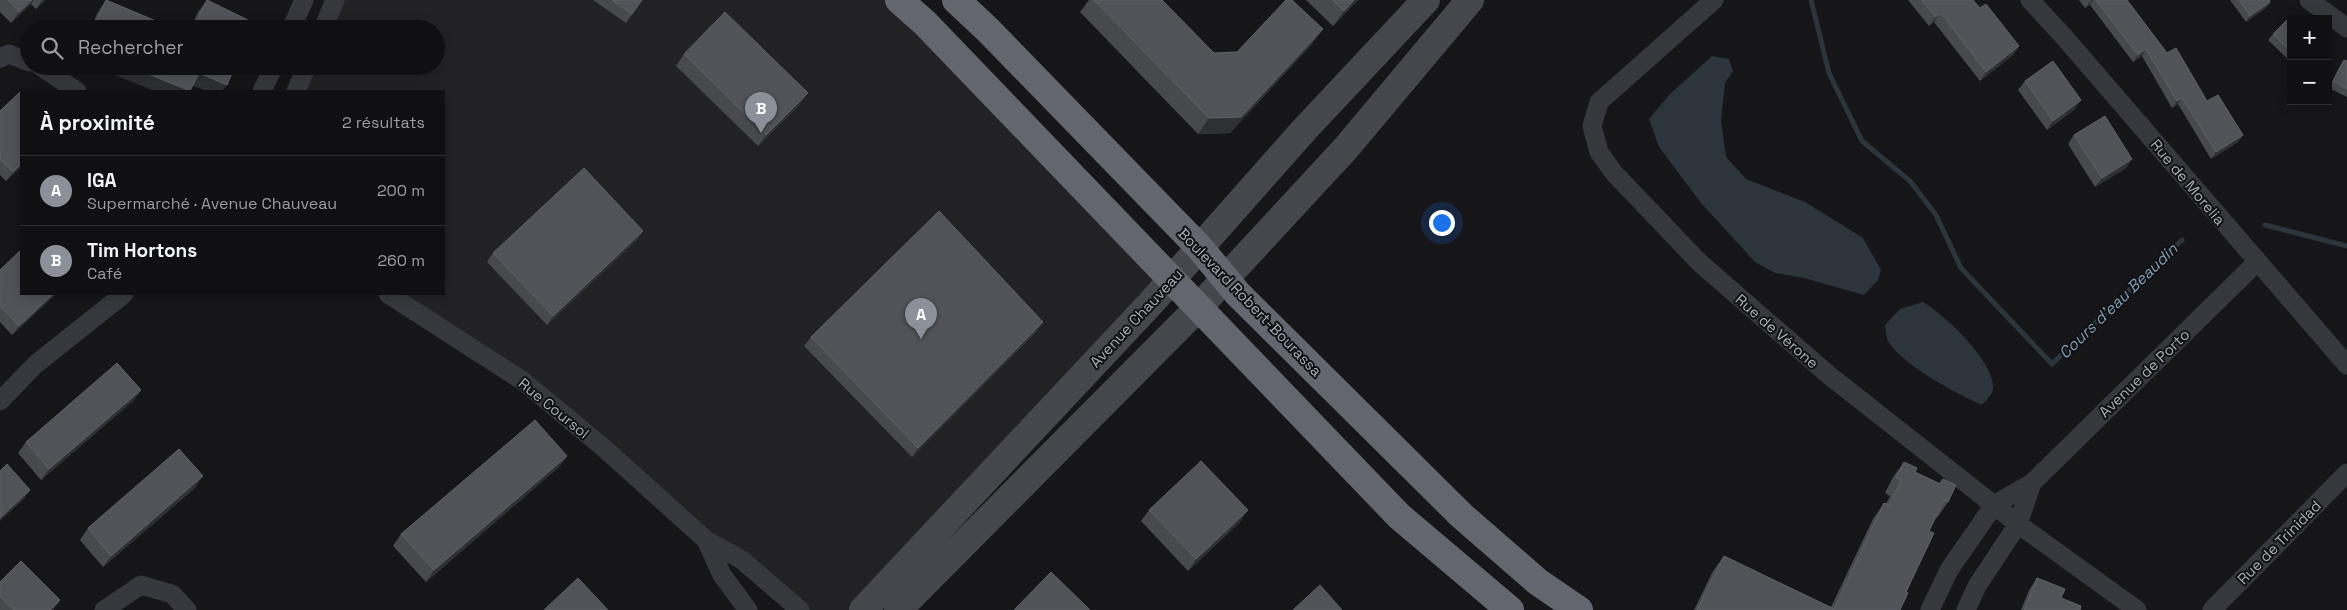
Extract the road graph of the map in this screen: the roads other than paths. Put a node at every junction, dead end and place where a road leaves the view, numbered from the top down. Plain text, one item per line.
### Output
1 (304, 0) edge
2 (336, 0) edge
3 (899, 0) edge
4 (956, 0) edge
5 (1426, 0) edge
6 (1470, 0) edge
7 (2030, 0) edge
8 (2309, 0) edge
9 (1713, 1) edge
10 (295, 20) edge
11 (327, 20) edge
12 (2347, 28) edge
13 (0, 58) edge
14 (20, 58) edge
15 (53, 75) edge
16 (270, 75) edge
17 (303, 75) edge
18 (76, 90) edge
19 (262, 90) edge
20 (296, 90) edge
21 (1200, 248) junction
22 (2257, 262) junction
23 (1225, 278) junction
24 (1171, 280) junction
25 (123, 295) edge
26 (390, 295) edge
27 (1198, 308) junction
28 (2347, 365) edge
29 (0, 401) edge
30 (2347, 473) edge
31 (2032, 483) junction
32 (1994, 505) junction
33 (2018, 524) junction
34 (706, 540) junction
35 (104, 610) edge
36 (187, 610) edge
37 (748, 610) edge
38 (800, 610) edge
39 (863, 610) edge
40 (898, 610) edge
41 (1510, 610) edge
42 (1580, 610) edge
43 (1930, 610) edge
44 (1966, 610) edge
45 (2136, 610) edge
46 (2212, 610) edge

1 - 10 street
2 - 11 street
3 - 24 highway
4 - 21 highway, Boulevard Robert-Bourassa
5 - 21 main road, Avenue Chauveau
6 - 23 main road
7 - 22 street, Rue de Morelia
8 - 12 street
9 - 32 street, Rue de Vérone
13 - 14 street
15 - 18 street
16 - 19 street
17 - 20 street
21 - 23 highway, Boulevard Robert-Bourassa
21 - 24 main road, Avenue Chauveau
22 - 28 street, Rue de Morelia
22 - 31 street, Avenue de Porto
23 - 27 main road
23 - 42 highway, Boulevard Robert-Bourassa
24 - 27 highway
24 - 39 main road, Avenue Chauveau
25 - 29 street
26 - 34 street, Rue Coursol
27 - 40 main road
27 - 41 highway
30 - 46 street, Rue de Trinidad
31 - 32 street, Avenue de Porto
31 - 33 street, Avenue de Porto
32 - 33 street, Rue de Vérone
32 - 43 street, Avenue de Porto
33 - 44 street, Avenue de Porto
33 - 45 street, Rue de Vérone
34 - 37 street, Rue Coursol
34 - 38 street, Rue Coursol
35 - 36 street

